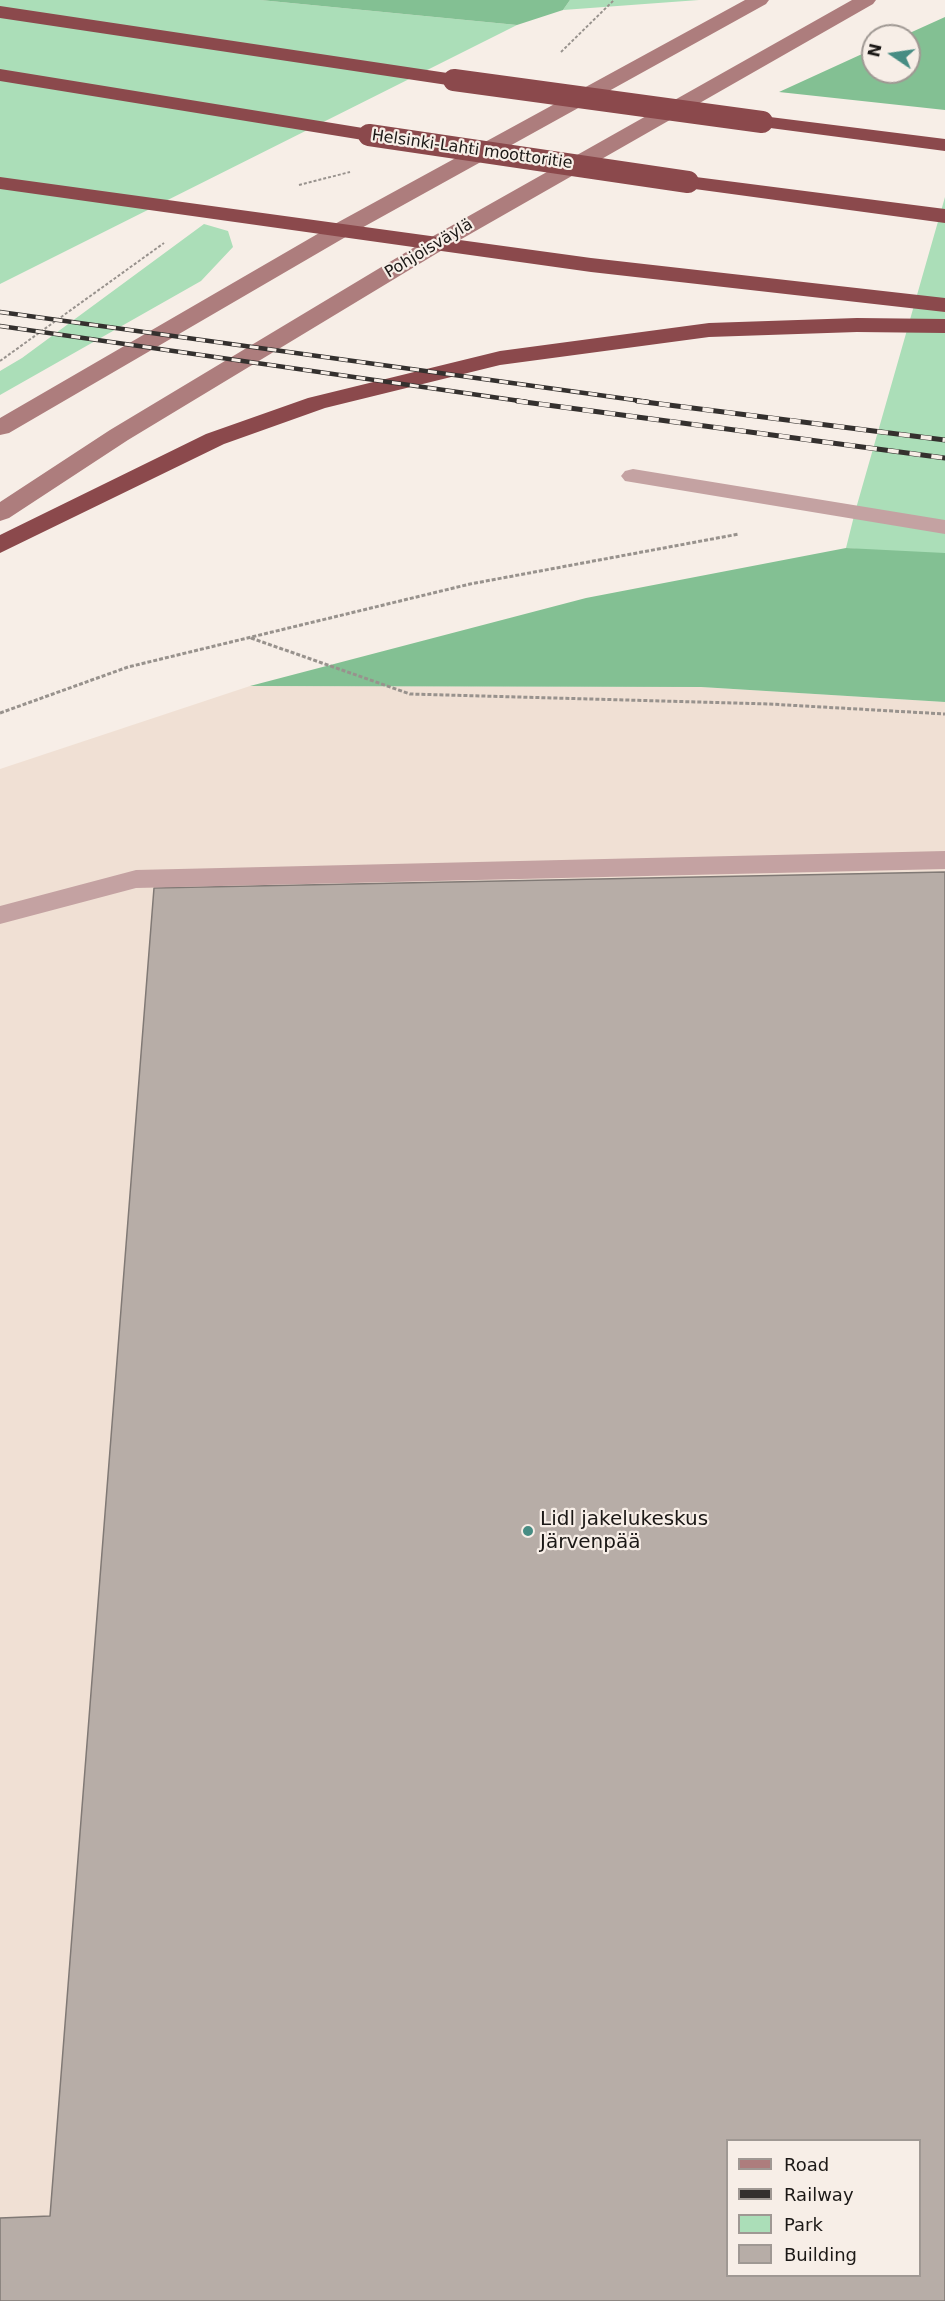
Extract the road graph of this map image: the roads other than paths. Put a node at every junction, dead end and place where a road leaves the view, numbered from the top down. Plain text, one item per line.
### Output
1 (759, 0) edge
2 (866, 0) edge
3 (0, 12) edge
4 (0, 75) edge
5 (945, 145) edge
6 (0, 183) edge
7 (945, 216) edge
8 (341, 230) junction
9 (436, 244) junction
10 (945, 305) edge
11 (945, 326) edge
12 (0, 428) edge
13 (633, 476) dead end
14 (0, 513) edge
15 (945, 526) edge
16 (0, 545) edge
17 (945, 860) edge
18 (0, 915) edge

1 - 8 main road
2 - 9 main road, Pohjoisväylä
3 - 5 highway, bridge
4 - 7 highway, Helsinki-Lahti moottoritie, bridge
6 - 8 highway
8 - 9 highway
8 - 12 main road
9 - 10 highway
9 - 14 main road, Pohjoisväylä
11 - 16 highway
13 - 15 lane
17 - 18 lane

